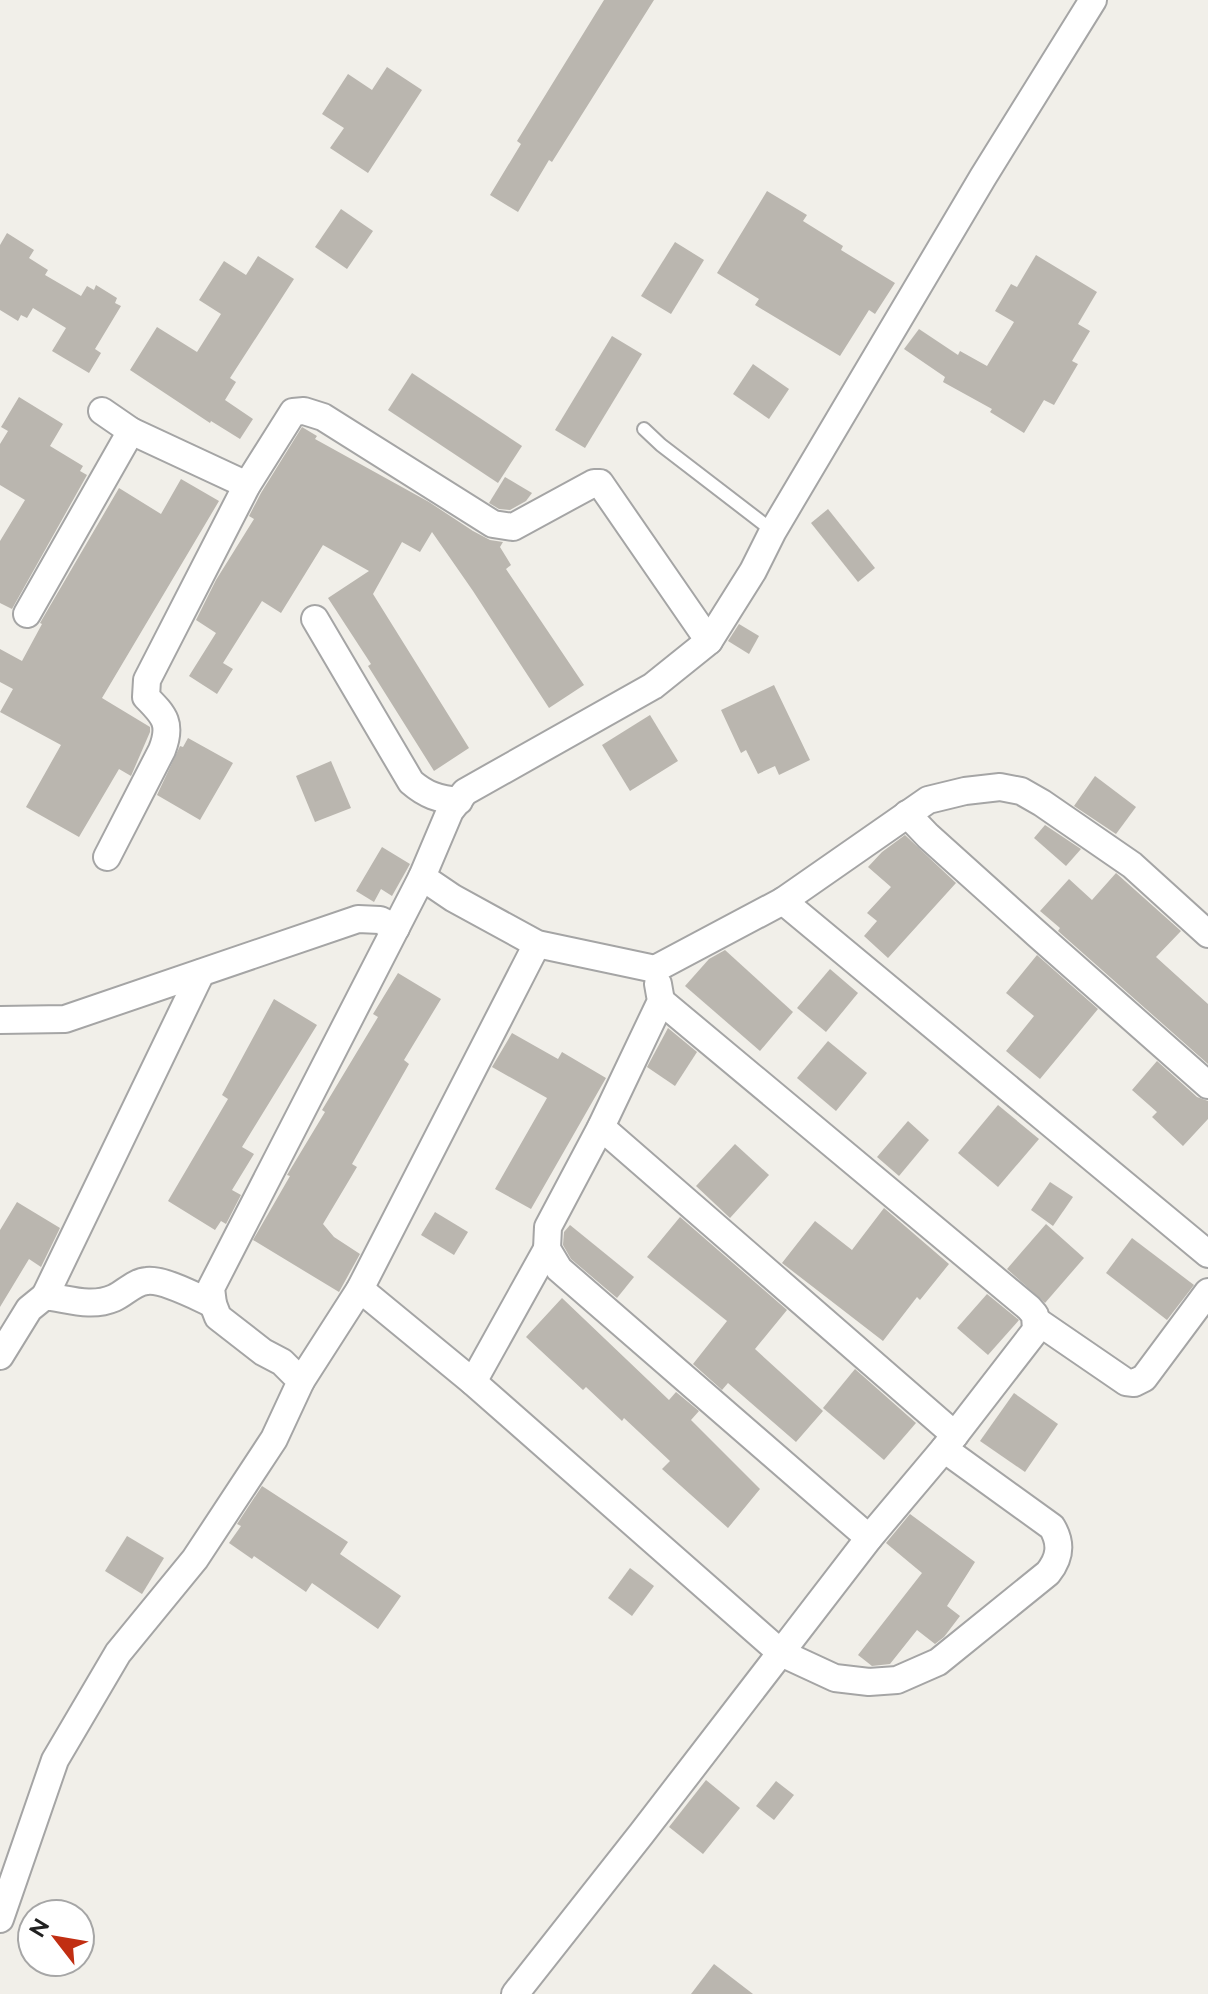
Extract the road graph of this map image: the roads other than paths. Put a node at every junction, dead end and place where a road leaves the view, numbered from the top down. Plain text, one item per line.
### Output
1 (1093, 0) edge
2 (102, 411) dead end
3 (644, 429) dead end
4 (131, 431) junction
5 (247, 485) junction
6 (773, 531) junction
7 (27, 614) dead end
8 (315, 619) dead end
9 (709, 641) junction
10 (455, 806) junction
11 (907, 814) junction
12 (107, 857) dead end
13 (422, 877) junction
14 (783, 901) junction
15 (396, 928) junction
16 (1208, 934) edge
17 (537, 944) junction
18 (655, 969) junction
19 (201, 973) junction
20 (661, 1001) junction
21 (3, 1017) edge
22 (1208, 1085) edge
23 (601, 1127) junction
24 (547, 1249) junction
25 (1208, 1254) edge
26 (360, 1289) junction
27 (1208, 1292) edge
28 (45, 1296) junction
29 (213, 1304) junction
30 (1037, 1321) junction
31 (0, 1356) edge
32 (301, 1381) junction
33 (473, 1382) junction
34 (949, 1442) junction
35 (869, 1538) junction
36 (781, 1653) junction
37 (0, 1919) edge
38 (515, 1994) edge

1 - 6 street
2 - 4 street
3 - 6 lane
4 - 5 street
4 - 7 street
5 - 9 street
5 - 12 street
6 - 9 street
8 - 10 street
9 - 10 street
10 - 13 street
11 - 14 street
11 - 16 street
11 - 22 street
13 - 15 street
13 - 17 street
14 - 18 street
14 - 25 street
15 - 19 street
15 - 29 street
17 - 18 street
17 - 26 street
18 - 20 street
19 - 21 street
19 - 28 street
20 - 23 street
20 - 30 street
23 - 24 street
23 - 34 street
24 - 33 street
24 - 35 street
26 - 32 street
26 - 33 street
27 - 30 street
28 - 29 street
28 - 31 street
29 - 32 street
30 - 34 street
32 - 37 street
33 - 36 street
34 - 35 street
34 - 36 street
35 - 36 street
36 - 38 street

